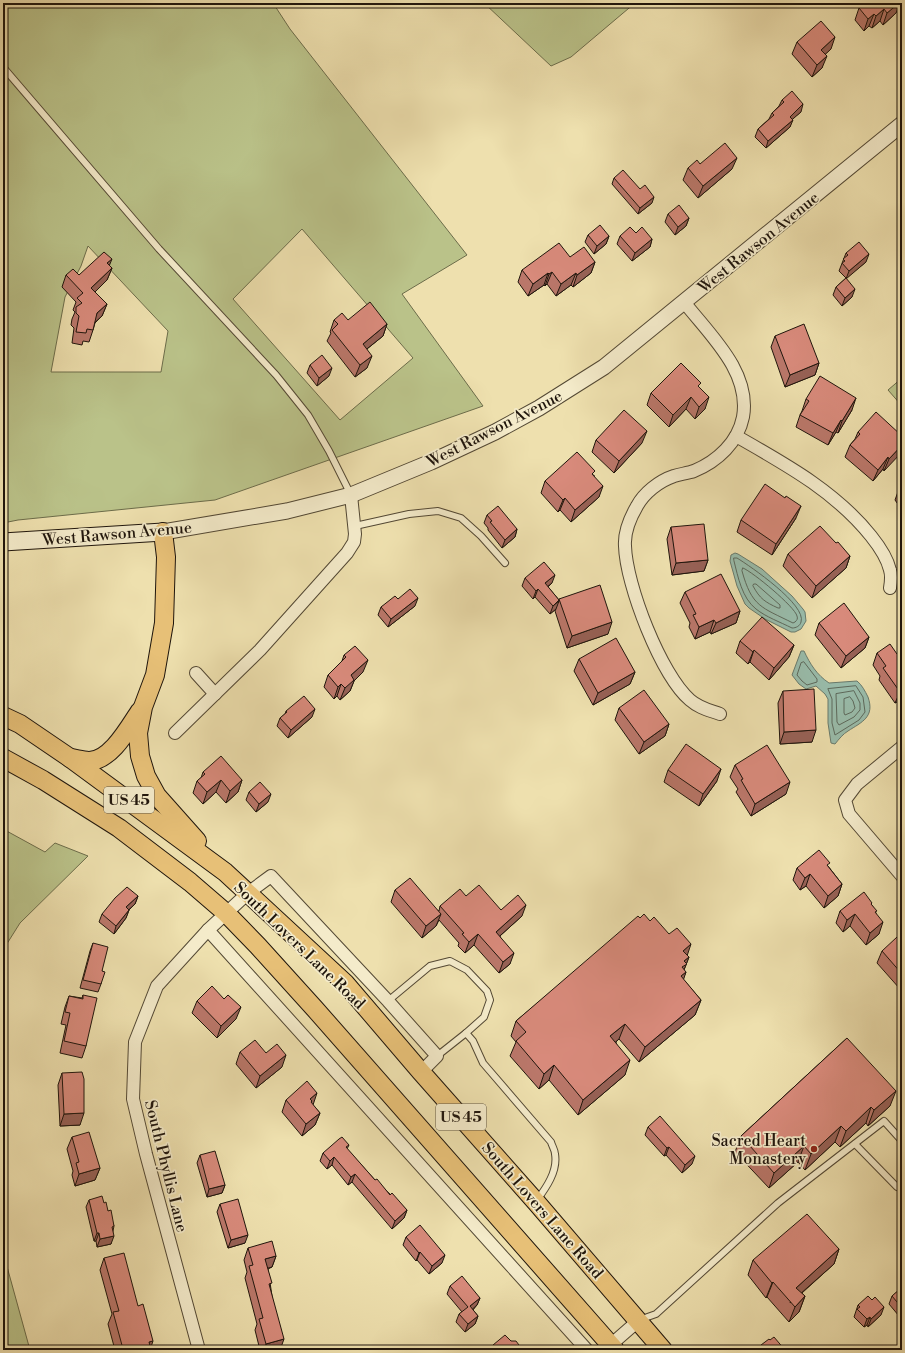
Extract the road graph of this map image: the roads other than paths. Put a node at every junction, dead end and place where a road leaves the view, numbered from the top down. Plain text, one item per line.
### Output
1 (3, 67) edge
2 (902, 124) edge
3 (684, 302) junction
4 (736, 436) junction
5 (351, 495) junction
6 (355, 526) junction
7 (163, 532) junction
8 (3, 542) edge
9 (505, 563) dead end
10 (890, 588) dead end
11 (196, 673) dead end
12 (215, 694) junction
13 (143, 707) junction
14 (720, 714) dead end
15 (3, 716) edge
16 (175, 733) dead end
17 (902, 747) edge
18 (3, 758) edge
19 (70, 758) junction
20 (224, 872) junction
21 (902, 876) edge
22 (237, 903) junction
23 (208, 930) junction
24 (388, 1001) junction
25 (466, 1033) junction
26 (437, 1056) junction
27 (421, 1072) junction
28 (902, 1141) edge
29 (854, 1144) junction
30 (902, 1182) edge
31 (536, 1202) junction
32 (638, 1321) junction
33 (610, 1348) edge
34 (200, 1350) edge
35 (588, 1350) edge
36 (663, 1350) edge

1 - 5 lane
2 - 3 street, West Rawson Avenue
3 - 4 street
3 - 5 street, West Rawson Avenue
4 - 10 street
4 - 14 street
5 - 6 street
5 - 7 street, West Rawson Avenue
6 - 9 lane
6 - 12 street
7 - 8 main road, West Rawson Avenue
7 - 13 main road
11 - 12 street
12 - 16 street
13 - 19 main road
13 - 20 main road
15 - 19 main road, South Lovers Lane Road / US 45
17 - 21 street
18 - 22 main road, South Lovers Lane Road / US 45
19 - 20 main road, South Lovers Lane Road / US 45
20 - 22 main road, South Lovers Lane Road / US 45
22 - 23 street, South Phyllis Lane
22 - 24 street, South Phyllis Lane
22 - 27 main road, South Lovers Lane Road / US 45
22 - 33 main road, South Lovers Lane Road / US 45
23 - 34 street, South Phyllis Lane
23 - 35 street
24 - 25 lane
24 - 26 street
25 - 26 lane
25 - 31 lane
26 - 27 street
27 - 31 main road, South Lovers Lane Road / US 45
28 - 29 lane
29 - 30 lane
29 - 32 lane
31 - 32 main road, South Lovers Lane Road / US 45
32 - 33 street
32 - 36 main road, South Lovers Lane Road / US 45

